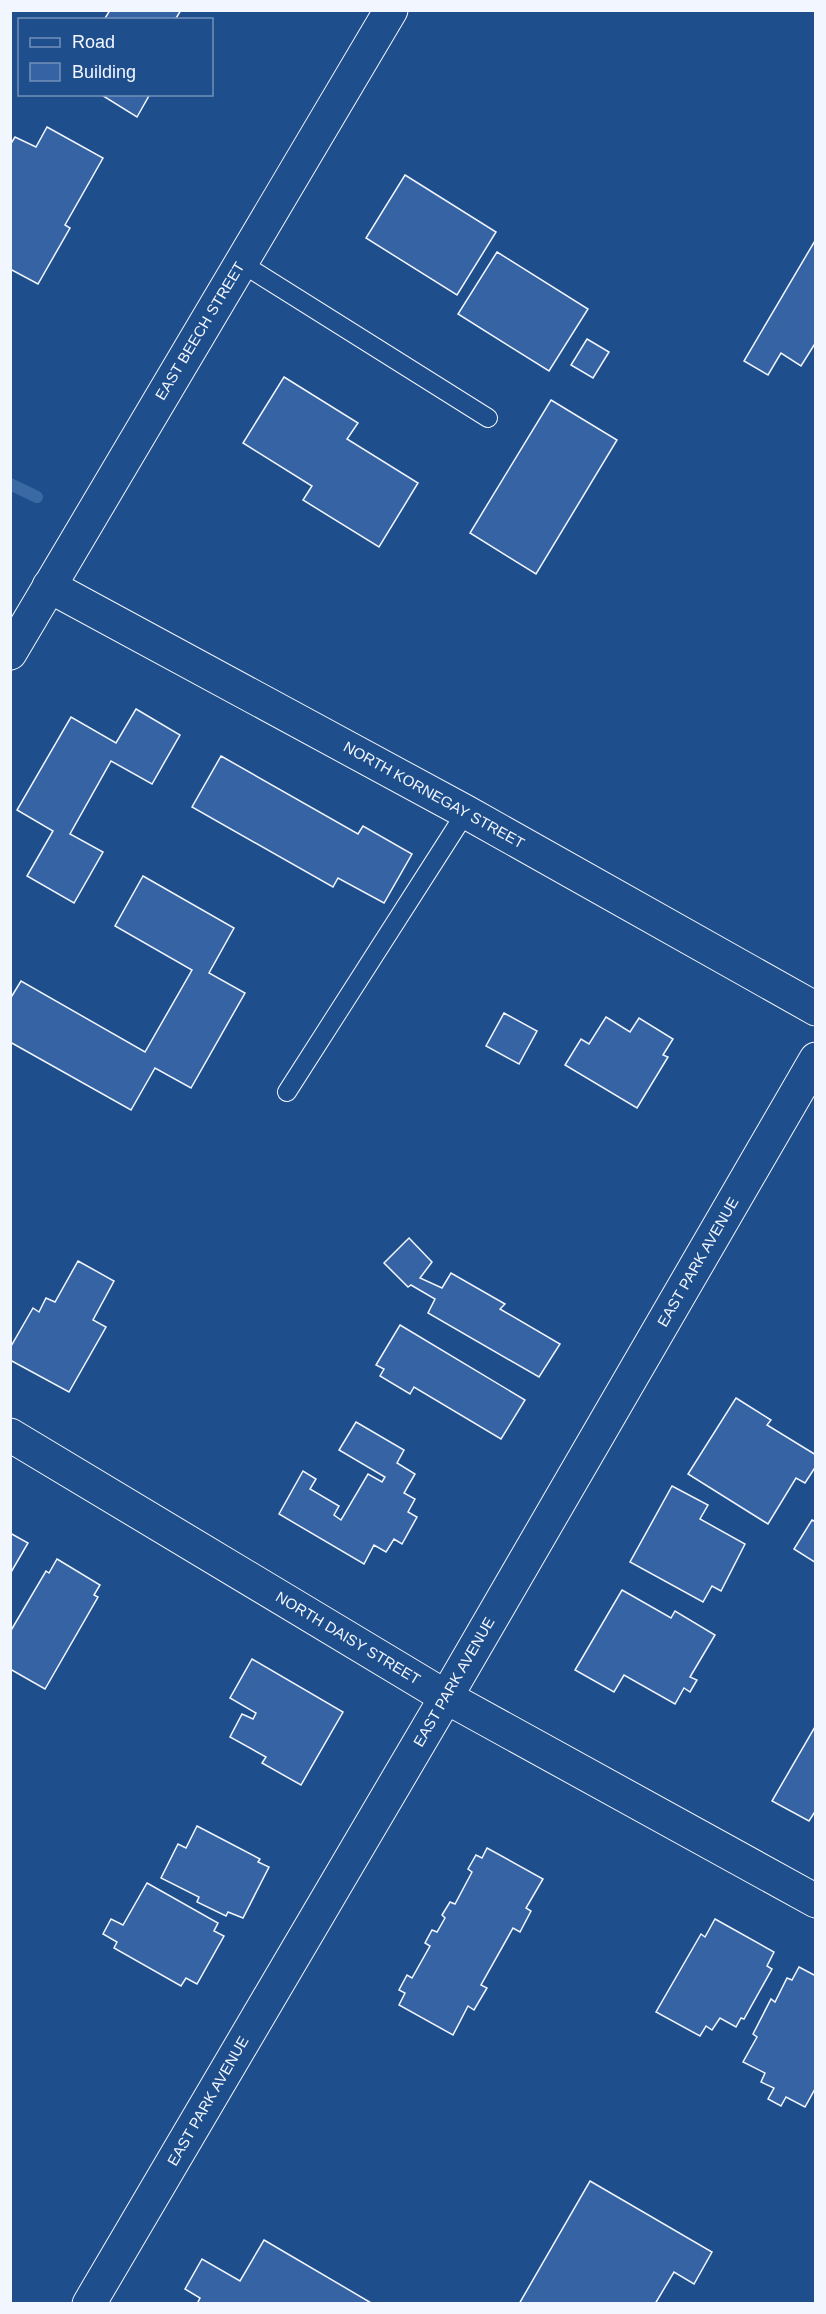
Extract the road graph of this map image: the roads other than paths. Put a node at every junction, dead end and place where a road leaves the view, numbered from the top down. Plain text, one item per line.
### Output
1 (391, 10) edge
2 (241, 263) junction
3 (489, 418) dead end
4 (49, 586) junction
5 (10, 653) edge
6 (466, 812) junction
7 (816, 1009) edge
8 (816, 1059) edge
9 (287, 1092) dead end
10 (10, 1435) edge
11 (446, 1697) junction
12 (816, 1901) edge
13 (89, 2304) edge

1 - 2 street, EAST BEECH STREET
2 - 3 lane
2 - 4 street, EAST BEECH STREET
4 - 5 street, EAST BEECH STREET
4 - 6 street, NORTH KORNEGAY STREET
6 - 7 street, NORTH KORNEGAY STREET
6 - 9 lane
8 - 11 street, EAST PARK AVENUE
10 - 11 street, NORTH DAISY STREET
11 - 12 street, NORTH DAISY STREET
11 - 13 street, EAST PARK AVENUE

